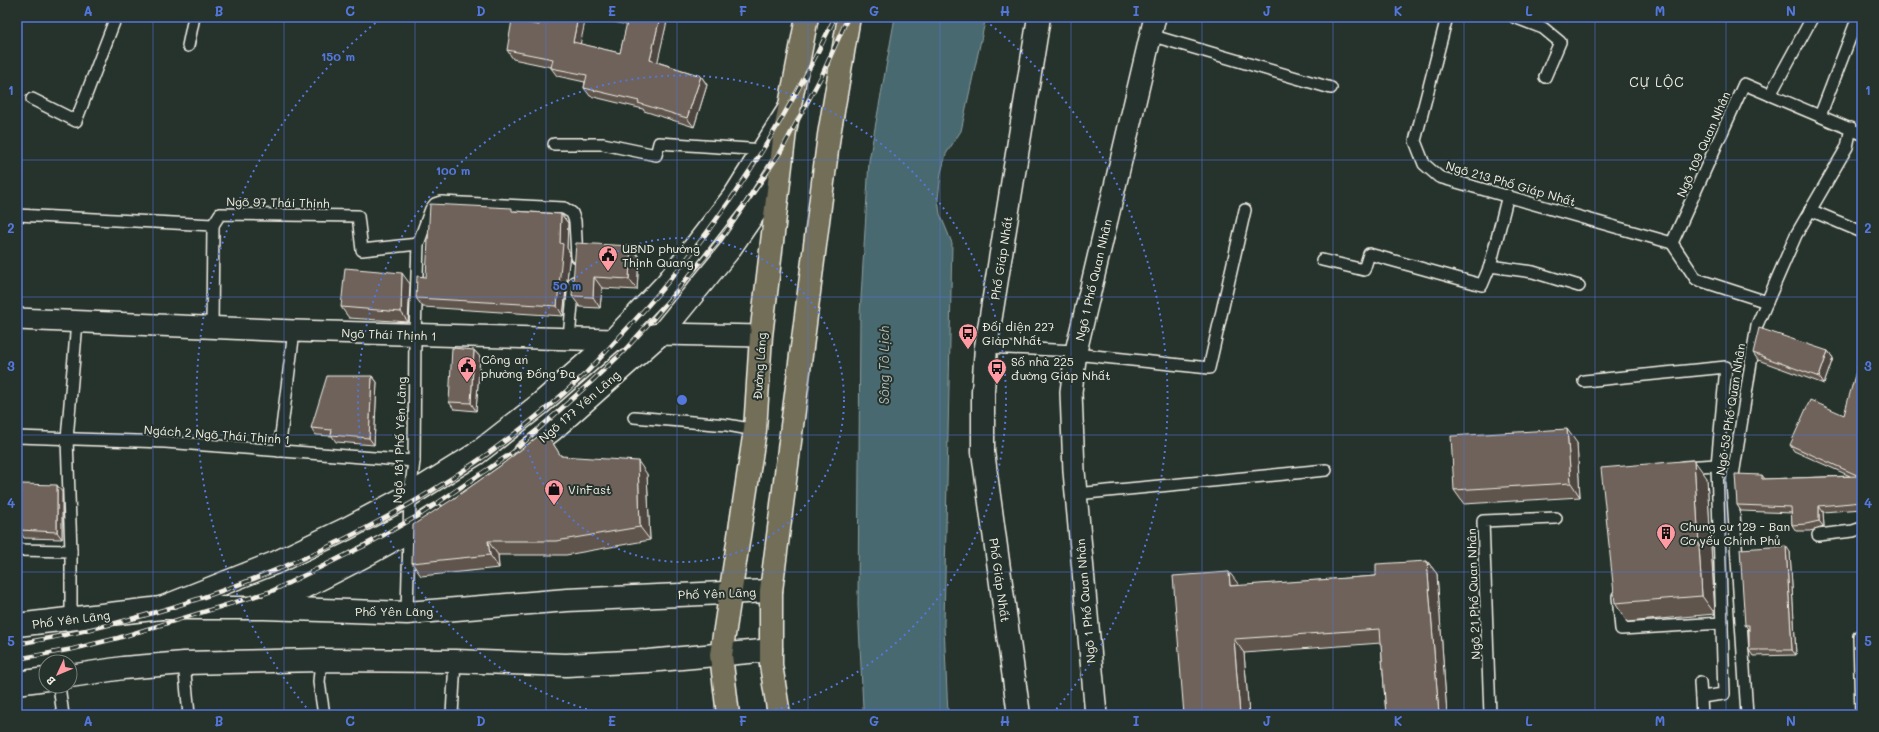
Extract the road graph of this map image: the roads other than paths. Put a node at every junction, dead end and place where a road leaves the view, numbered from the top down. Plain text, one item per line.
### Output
1 (116, 17) edge
2 (194, 17) edge
3 (807, 17) edge
4 (849, 17) edge
5 (1039, 17) edge
6 (1447, 17) edge
7 (1514, 17) edge
8 (1858, 17) edge
9 (1812, 18) dead end
10 (1152, 26) edge
11 (188, 46) dead end
12 (1545, 77) dead end
13 (1331, 88) dead end
14 (1770, 95) junction
15 (32, 99) dead end
16 (788, 109) junction
17 (1820, 116) junction
18 (1852, 128) junction
19 (1862, 134) edge
20 (554, 144) dead end
21 (764, 150) junction
22 (778, 178) junction
23 (1508, 195) junction
24 (1244, 210) dead end
25 (1810, 210) junction
26 (17, 215) edge
27 (213, 225) junction
28 (1862, 232) edge
29 (1672, 243) junction
30 (418, 244) junction
31 (1322, 260) dead end
32 (1490, 266) junction
33 (1579, 286) dead end
34 (1767, 302) junction
35 (17, 319) edge
36 (77, 322) junction
37 (212, 328) junction
38 (294, 331) junction
39 (415, 334) junction
40 (661, 334) junction
41 (761, 336) junction
42 (569, 338) junction
43 (613, 340) junction
44 (986, 347) junction
45 (1076, 353) junction
46 (1584, 380) dead end
47 (634, 417) dead end
48 (755, 430) junction
49 (17, 437) edge
50 (67, 439) junction
51 (279, 451) junction
52 (414, 461) junction
53 (508, 465) edge
54 (1717, 465) junction
55 (1669, 468) edge
56 (1326, 470) dead end
57 (1076, 494) junction
58 (410, 495) junction
59 (449, 507) edge
60 (1556, 518) dead end
61 (1862, 528) edge
62 (409, 532) junction
63 (1818, 535) dead end
64 (17, 550) edge
65 (71, 551) junction
66 (1616, 582) edge
67 (771, 591) junction
68 (730, 592) junction
69 (161, 608) junction
70 (264, 608) junction
71 (407, 614) junction
72 (72, 618) junction
73 (1722, 623) junction
74 (17, 625) edge
75 (1859, 636) dead end
76 (771, 650) junction
77 (721, 655) junction
78 (321, 660) junction
79 (455, 661) junction
80 (184, 663) junction
81 (78, 675) edge
82 (38, 680) edge
83 (1700, 682) dead end
84 (17, 683) edge
85 (60, 694) edge
86 (1701, 696) junction
87 (63, 715) edge
88 (189, 715) edge
89 (324, 715) edge
90 (452, 715) edge
91 (728, 715) edge
92 (779, 715) edge
93 (1019, 715) edge
94 (1096, 715) edge
95 (1490, 715) edge
96 (1702, 715) edge
97 (1747, 715) edge
98 (1861, 715) edge

1 - 15 lane
2 - 11 lane
3 - 16 main road, Đường Láng
4 - 67 main road
5 - 44 main road, Phố Giáp Nhất
6 - 23 lane, Ngõ 213 Phố Giáp Nhất
7 - 12 lane
8 - 17 lane
9 - 14 lane
10 - 13 lane
10 - 45 street, Ngõ 1 Phố Quan Nhân
14 - 17 lane, Ngõ 109 Quan Nhân
14 - 29 lane, Ngõ 109 Quan Nhân
16 - 21 main road
16 - 22 main road, Đường Láng
17 - 18 lane, Ngõ 109 Quan Nhân
18 - 19 lane, Ngõ 109 Quan Nhân
18 - 25 lane, Ngõ 53 Phố Quan Nhân
20 - 21 lane
21 - 43 main road
22 - 40 street, Ngõ 177 Yên Lãng
22 - 41 main road, Đường Láng
23 - 29 lane, Ngõ 213 Phố Giáp Nhất
23 - 32 lane
24 - 45 lane
25 - 28 lane
25 - 34 lane, Ngõ 53 Phố Quan Nhân
26 - 27 lane
27 - 30 lane, Ngõ 97 Thái Thịnh
27 - 37 lane
29 - 34 lane
30 - 39 lane, Ngõ 181 Phố Yên Lãng
30 - 42 lane, Ngõ 181 Phố Yên Lãng
31 - 32 lane
32 - 33 lane
34 - 97 lane, Ngõ 53 Phố Quan Nhân
35 - 36 street, Ngõ Thái Thịnh 1
36 - 37 street, Ngõ Thái Thịnh 1
36 - 50 lane
37 - 38 street, Ngõ Thái Thịnh 1
38 - 39 street, Ngõ Thái Thịnh 1
38 - 51 lane
39 - 42 street, Ngõ Thái Thịnh 1
39 - 52 lane, Ngõ 181 Phố Yên Lãng
40 - 41 street, Ngõ Thái Thịnh 1
40 - 43 street, Ngõ Thái Thịnh 1
40 - 53 street, Ngõ 177 Yên Lãng
41 - 48 main road, Đường Láng
42 - 43 street, Ngõ Thái Thịnh 1
43 - 58 main road
44 - 45 lane
44 - 93 main road, Phố Giáp Nhất
45 - 57 street, Ngõ 1 Phố Quan Nhân
46 - 54 lane
47 - 48 lane
48 - 68 main road, Đường Láng
49 - 50 lane, Ngách 2 Ngõ Thái Thịnh 1
50 - 51 lane, Ngách 2 Ngõ Thái Thịnh 1
50 - 65 lane
51 - 52 lane, Ngách 2 Ngõ Thái Thịnh 1
52 - 58 lane, Ngõ 181 Phố Yên Lãng
54 - 55 lane
54 - 73 lane
56 - 57 lane
57 - 94 street, Ngõ 1 Phố Quan Nhân
58 - 62 lane, Ngõ 181 Phố Yên Lãng
58 - 69 main road
59 - 62 street
60 - 95 lane, Ngõ 21 Phố Quan Nhân
61 - 63 lane
62 - 70 street
62 - 71 lane, Ngõ 181 Phố Yên Lãng
64 - 65 lane
65 - 72 lane
66 - 73 lane
67 - 68 main road, Phố Yên Lãng
67 - 76 main road
68 - 71 main road, Phố Yên Lãng
68 - 77 main road, Đường Láng
69 - 70 main road, Phố Yên Lãng
69 - 72 main road, Phố Yên Lãng
70 - 71 main road, Phố Yên Lãng
72 - 74 main road, Phố Yên Lãng
73 - 86 lane
75 - 98 lane
76 - 77 main road
76 - 92 main road
77 - 79 main road
77 - 91 main road, Đường Láng
78 - 79 main road
78 - 80 main road
78 - 89 lane
79 - 90 lane
80 - 81 main road
80 - 88 lane
82 - 84 main road
83 - 86 lane
85 - 87 lane
86 - 96 lane

